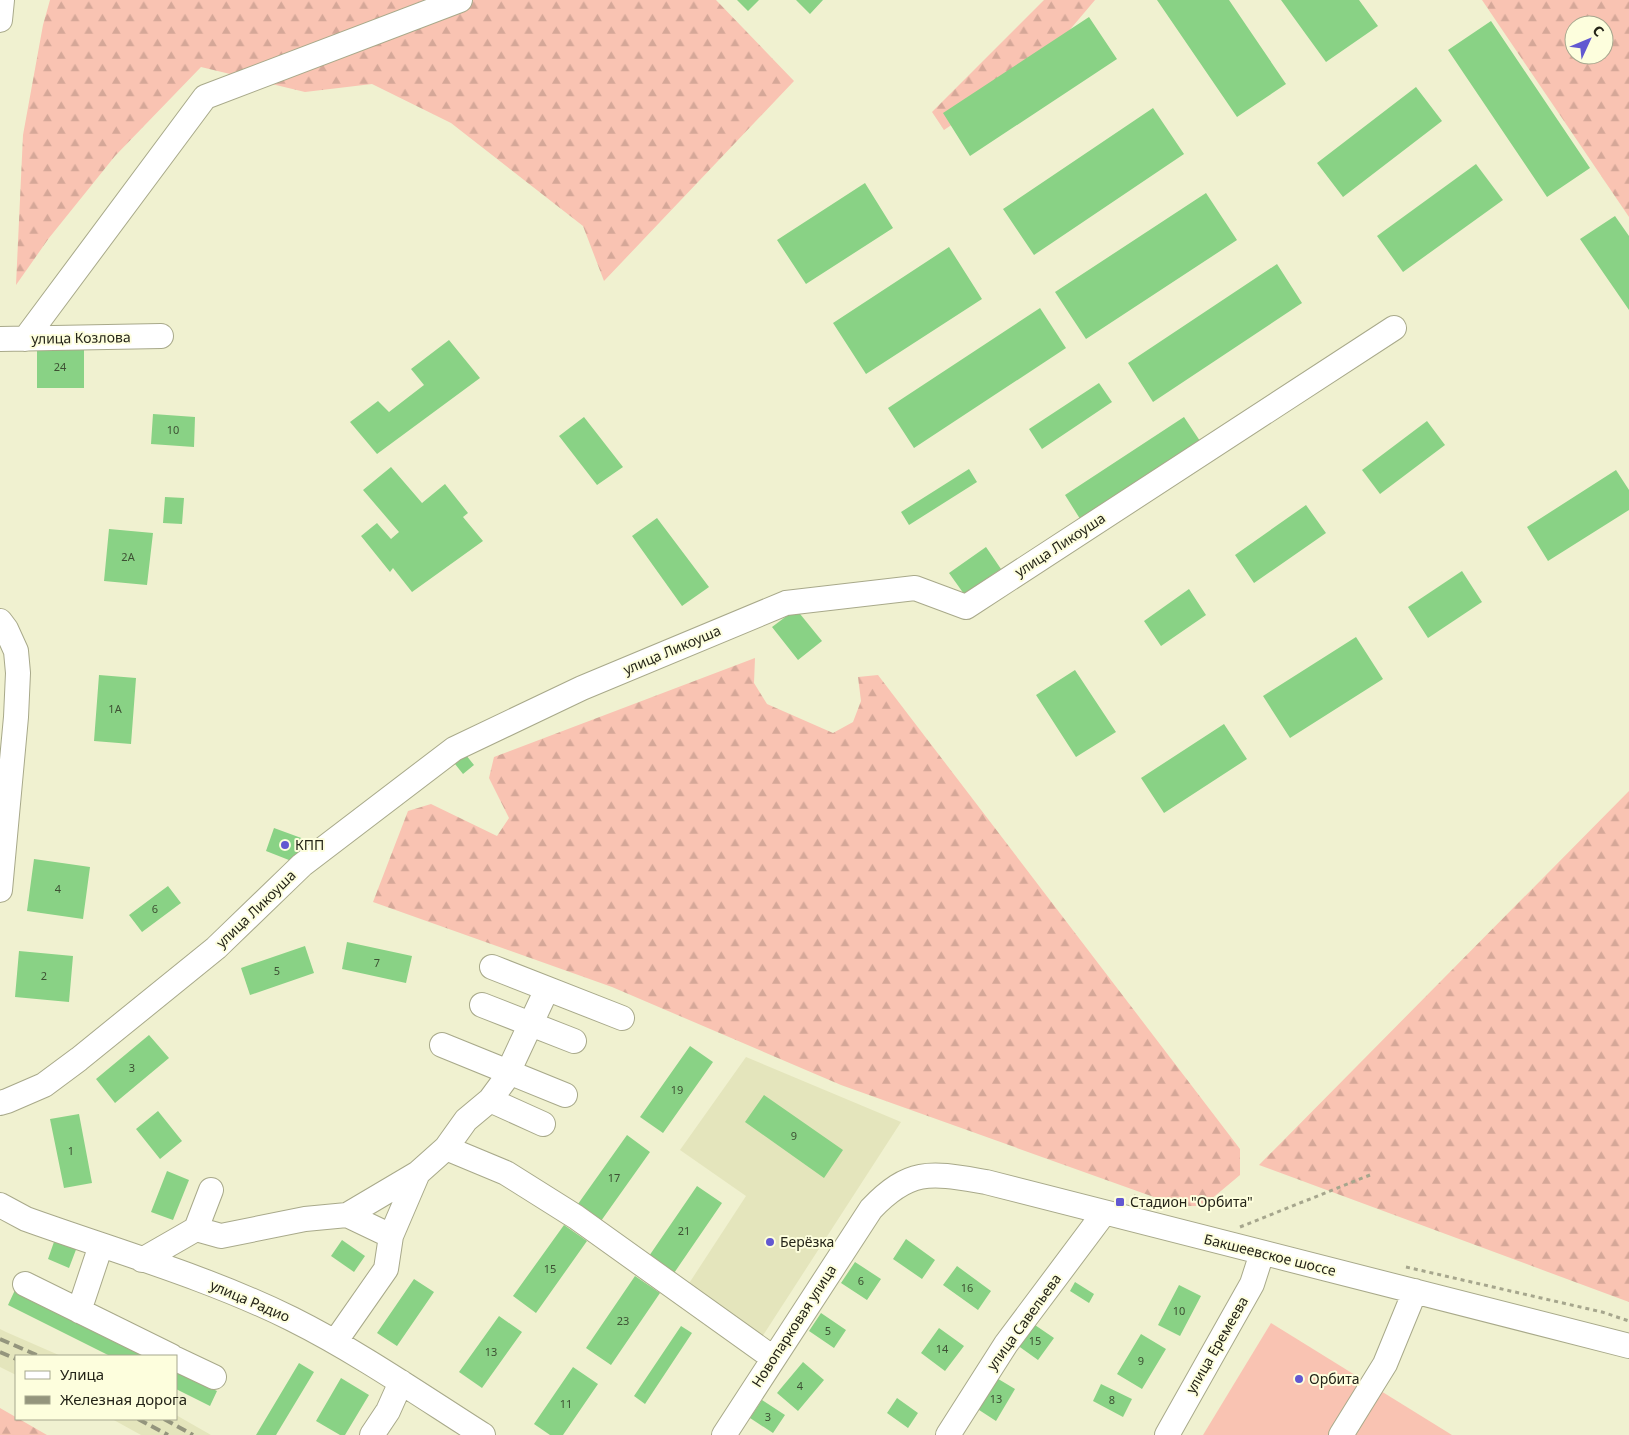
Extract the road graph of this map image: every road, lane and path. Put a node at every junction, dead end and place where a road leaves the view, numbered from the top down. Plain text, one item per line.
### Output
1 (2, 0) edge
2 (460, 0) edge
3 (0, 20) edge
4 (1394, 328) dead end
5 (161, 336) dead end
6 (25, 338) junction
7 (0, 339) edge
8 (0, 621) edge
9 (1, 866) edge
10 (0, 890) edge
11 (492, 967) dead end
12 (547, 989) junction
13 (482, 1005) dead end
14 (622, 1018) dead end
15 (530, 1024) junction
16 (574, 1041) dead end
17 (442, 1045) dead end
18 (508, 1072) junction
19 (565, 1095) dead end
20 (490, 1100) junction
21 (0, 1102) edge
22 (543, 1124) dead end
23 (446, 1148) junction
24 (418, 1172) junction
25 (1370, 1174) dead end
26 (910, 1178) joint
27 (211, 1190) dead end
28 (1134, 1196) dead end
29 (0, 1205) edge
30 (1162, 1205) dead end
31 (1104, 1212) junction
32 (347, 1215) junction
33 (196, 1230) junction
34 (1247, 1230) dead end
35 (391, 1236) junction
36 (101, 1245) junction
37 (1262, 1252) junction
38 (142, 1260) junction
39 (1400, 1266) dead end
40 (25, 1284) dead end
41 (1415, 1292) junction
42 (79, 1311) junction
43 (1629, 1321) edge
44 (335, 1342) junction
45 (1629, 1346) edge
46 (169, 1355) edge
47 (773, 1358) junction
48 (178, 1360) edge
49 (214, 1378) dead end
50 (401, 1382) junction
51 (372, 1435) edge
52 (483, 1435) edge
53 (724, 1435) edge
54 (948, 1435) edge
55 (1167, 1435) edge
56 (1341, 1435) edge

1 - 3 street
2 - 6 street
4 - 21 street, улица Ликоуша
5 - 6 street, улица Козлова
6 - 7 street, улица Козлова
8 - 9 street
9 - 10 street
11 - 12 street
12 - 14 street
12 - 15 street
13 - 15 street
15 - 16 street
15 - 18 street
17 - 18 street
18 - 19 street
18 - 20 street
20 - 22 street
20 - 23 street
23 - 24 street
23 - 47 street
24 - 32 street
24 - 35 street
25 - 34 path
26 - 31 street, Бакшеевское шоссе
26 - 47 street, Новопарковая улица
27 - 33 street
28 - 30 path
29 - 36 street, улица Радио
31 - 37 street, Бакшеевское шоссе
31 - 54 street, улица Савельева
32 - 33 street
32 - 35 street
33 - 38 street
35 - 44 street
36 - 38 street, улица Радио
36 - 42 street
37 - 41 street, Бакшеевское шоссе
37 - 55 street, улица Еремеева
38 - 44 street, улица Радио
39 - 43 path
40 - 42 street
41 - 45 street, Бакшеевское шоссе
41 - 56 street
42 - 46 street
44 - 50 street, улица Радио
47 - 53 street, Новопарковая улица
48 - 49 street
50 - 51 street
50 - 52 street, улица Радио

